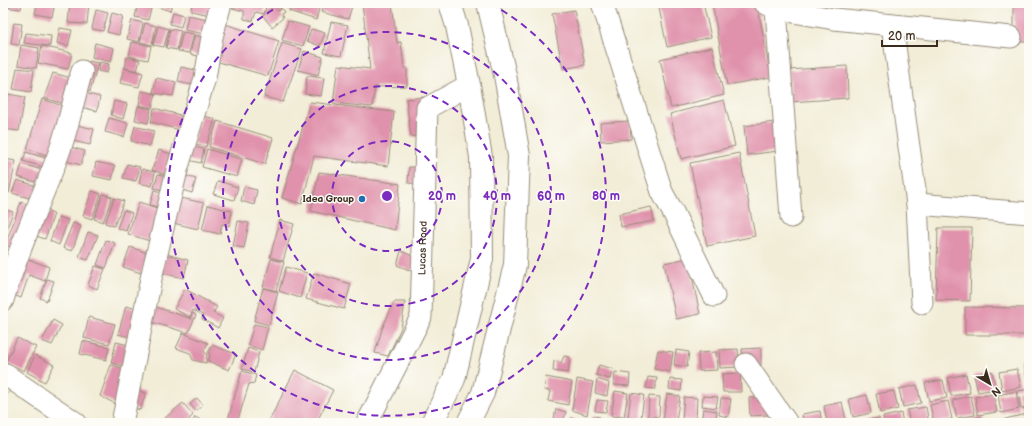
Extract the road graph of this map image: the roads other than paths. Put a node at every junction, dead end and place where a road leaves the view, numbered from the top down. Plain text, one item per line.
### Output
1 (221, 3) edge
2 (450, 3) edge
3 (488, 3) edge
4 (602, 3) edge
5 (771, 6) edge
6 (892, 25) junction
7 (1011, 37) dead end
8 (82, 70) dead end
9 (469, 85) junction
10 (917, 204) junction
11 (1029, 213) edge
12 (790, 217) dead end
13 (714, 296) dead end
14 (3, 300) edge
15 (922, 303) dead end
16 (746, 364) dead end
17 (3, 373) edge
18 (76, 423) edge
19 (122, 423) edge
20 (368, 423) edge
21 (432, 423) edge
22 (468, 423) edge
23 (787, 423) edge

1 - 19 street
2 - 9 main road
3 - 22 main road
4 - 13 street
5 - 6 street
5 - 12 street
6 - 7 street
6 - 10 street
8 - 14 street
9 - 20 street, Lucas Road
9 - 21 main road
10 - 11 street
10 - 15 street
16 - 23 street
17 - 18 street

